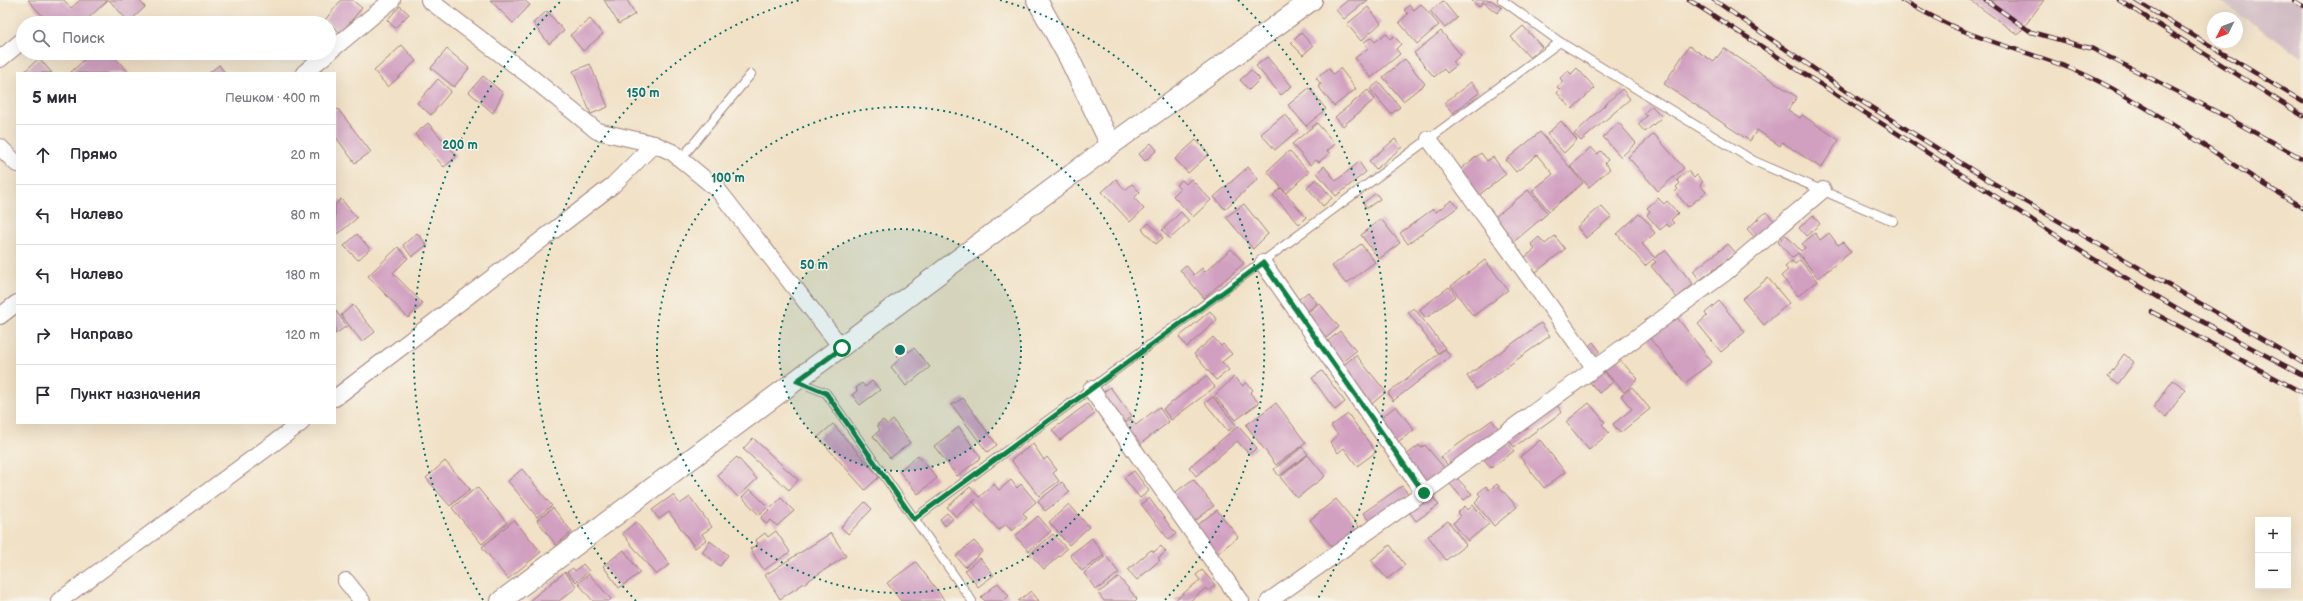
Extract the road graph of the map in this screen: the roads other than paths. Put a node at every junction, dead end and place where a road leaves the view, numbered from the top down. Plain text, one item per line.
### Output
1 (392, 0) edge
2 (428, 0) edge
3 (1037, 0) edge
4 (1312, 0) edge
5 (1502, 0) edge
6 (445, 5) edge
7 (1560, 42) junction
8 (16, 46) edge
9 (336, 47) edge
10 (0, 59) edge
11 (320, 60) edge
12 (305, 72) edge
13 (751, 74) dead end
14 (1429, 139) junction
15 (654, 144) junction
16 (1111, 145) junction
17 (0, 147) edge
18 (681, 159) junction
19 (16, 163) edge
20 (1823, 190) junction
21 (1893, 221) dead end
22 (1263, 263) junction
23 (16, 304) edge
24 (0, 316) edge
25 (842, 348) junction
26 (1594, 367) junction
27 (797, 381) junction
28 (1091, 389) junction
29 (336, 397) edge
30 (300, 424) edge
31 (1424, 493) junction
32 (914, 519) junction
33 (346, 581) dead end
34 (59, 601) edge
35 (362, 601) edge
36 (502, 601) edge
37 (972, 601) edge
38 (1241, 601) edge
39 (1269, 601) edge

1 - 9 street
2 - 6 street
3 - 16 street
4 - 16 street
5 - 7 lane
6 - 15 street
7 - 14 lane
7 - 20 lane
8 - 10 street
11 - 12 street
13 - 18 lane
14 - 22 lane
14 - 26 street
15 - 18 street
15 - 29 street
16 - 25 street
17 - 19 street
18 - 25 street
20 - 21 lane
20 - 26 street
22 - 28 lane
22 - 31 street
23 - 24 street
25 - 27 street
26 - 31 street
27 - 32 lane
27 - 36 street
28 - 32 lane
28 - 38 street
30 - 34 street
31 - 39 street
32 - 37 lane
33 - 35 street

